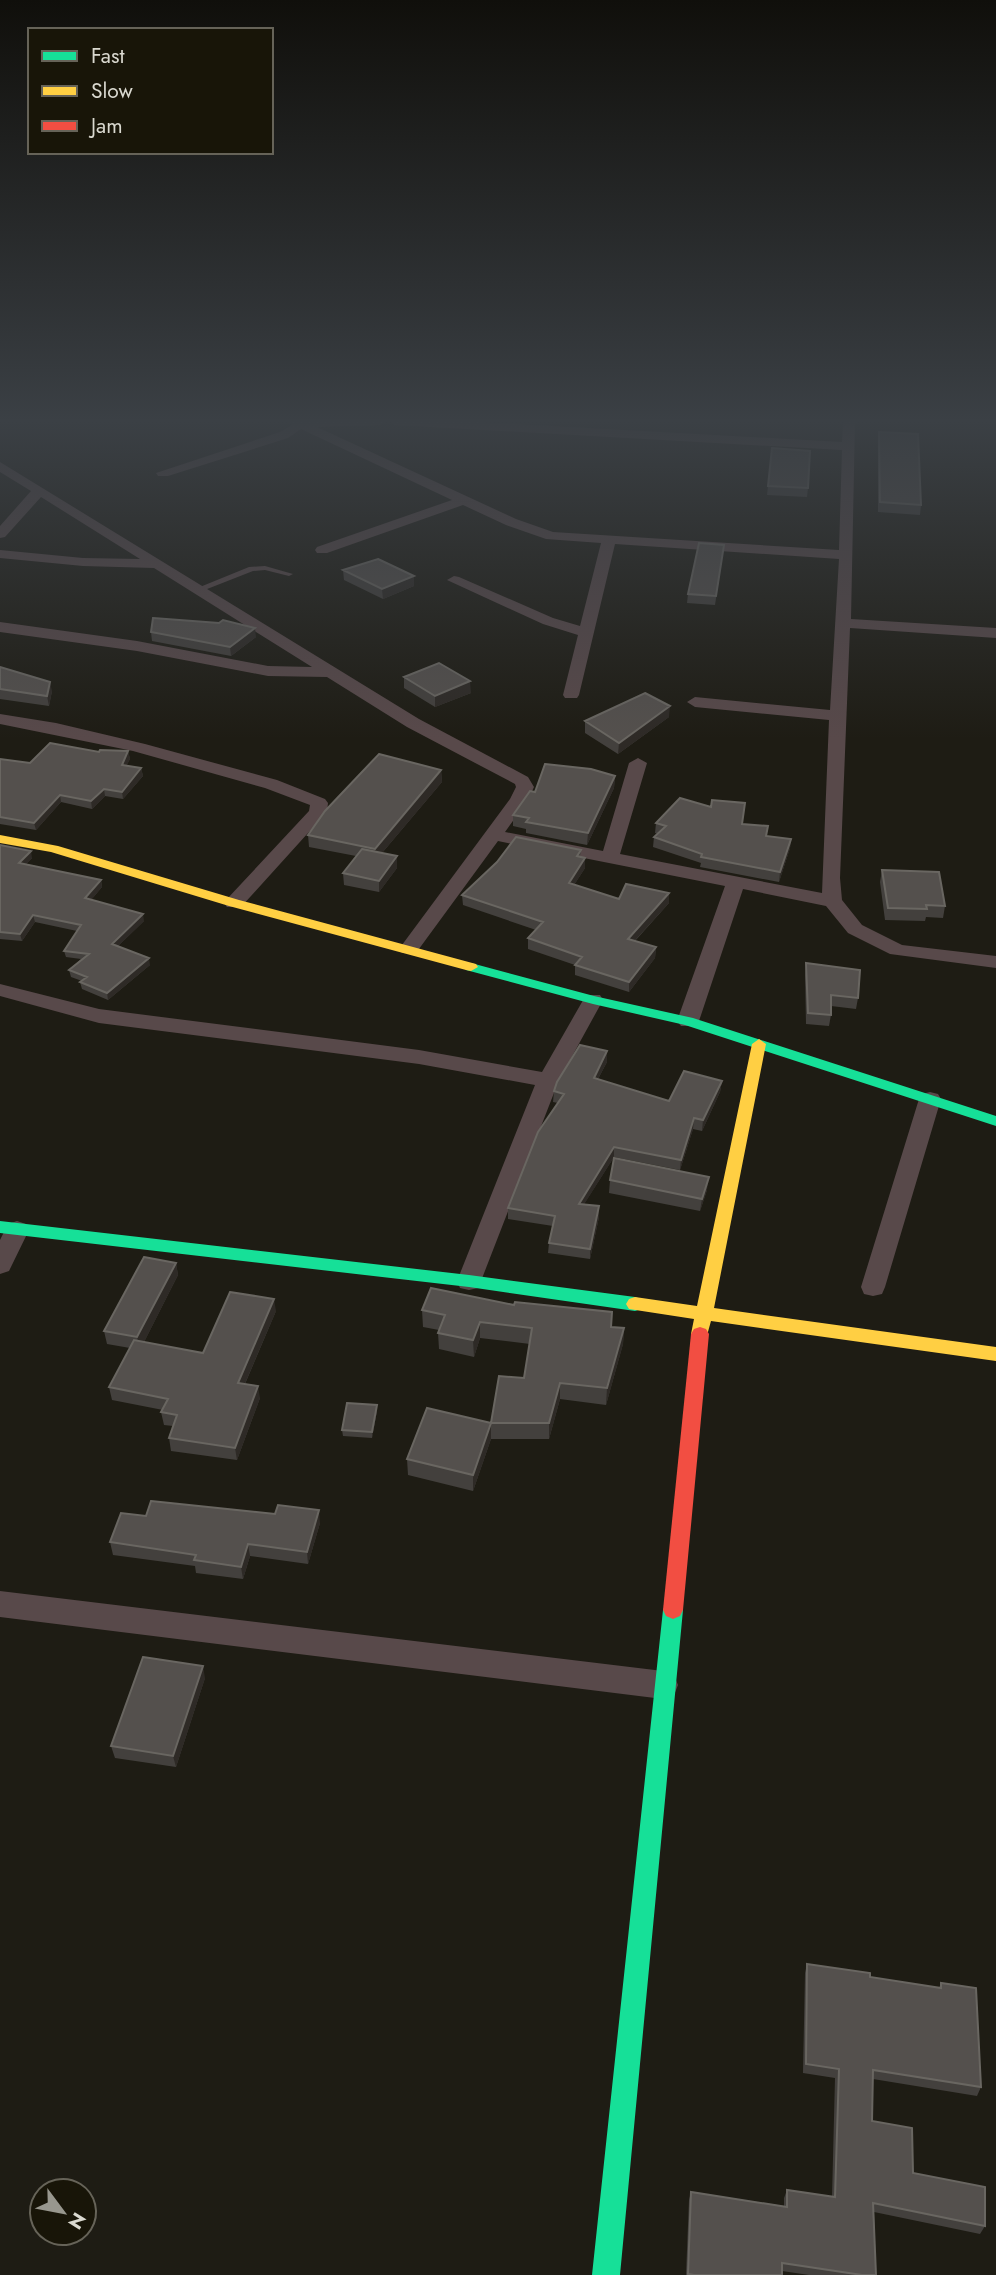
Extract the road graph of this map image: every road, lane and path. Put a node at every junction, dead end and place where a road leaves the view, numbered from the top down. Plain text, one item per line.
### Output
1 (99, 527) edge
2 (386, 527) edge
3 (524, 527) edge
4 (846, 527) edge
5 (609, 541) junction
6 (321, 550) dead end
7 (0, 554) edge
8 (846, 555) junction
9 (157, 564) junction
10 (289, 574) dead end
11 (454, 580) dead end
12 (199, 589) junction
13 (843, 624) junction
14 (0, 627) edge
15 (585, 632) junction
16 (996, 633) edge
17 (332, 672) junction
18 (571, 695) dead end
19 (695, 702) dead end
20 (838, 716) junction
21 (0, 719) edge
22 (638, 763) dead end
23 (495, 835) junction
24 (0, 839) edge
25 (610, 858) junction
26 (736, 882) junction
27 (832, 901) junction
28 (234, 903) junction
29 (408, 949) junction
30 (996, 962) edge
31 (0, 990) edge
32 (593, 1000) junction
33 (688, 1021) junction
34 (759, 1044) junction
35 (548, 1080) junction
36 (930, 1099) junction
37 (996, 1121) edge
38 (9, 1229) edge
39 (0, 1265) edge
40 (469, 1280) junction
41 (873, 1287) dead end
42 (702, 1315) junction
43 (996, 1354) edge
44 (0, 1604) edge
45 (663, 1685) junction
46 (606, 2275) edge

1 - 9 street
2 - 6 street
3 - 5 street
4 - 8 street
5 - 8 street
5 - 15 street
7 - 9 street
8 - 13 street
9 - 12 street
10 - 12 lane
11 - 15 street
12 - 17 street
13 - 16 street
13 - 20 street
14 - 17 street
15 - 18 street
17 - 23 street
19 - 20 street
20 - 27 street
21 - 28 street
22 - 25 street
23 - 25 street
23 - 29 street
24 - 28 street
25 - 26 street
26 - 27 street
26 - 33 street
27 - 30 street
28 - 29 street
29 - 32 street
31 - 35 street
32 - 33 street
32 - 35 street
33 - 34 street
34 - 36 street
34 - 42 street
35 - 40 street
36 - 37 street
36 - 41 street
38 - 39 street
38 - 40 street
40 - 42 street
42 - 43 street
42 - 45 street
44 - 45 street
45 - 46 street

